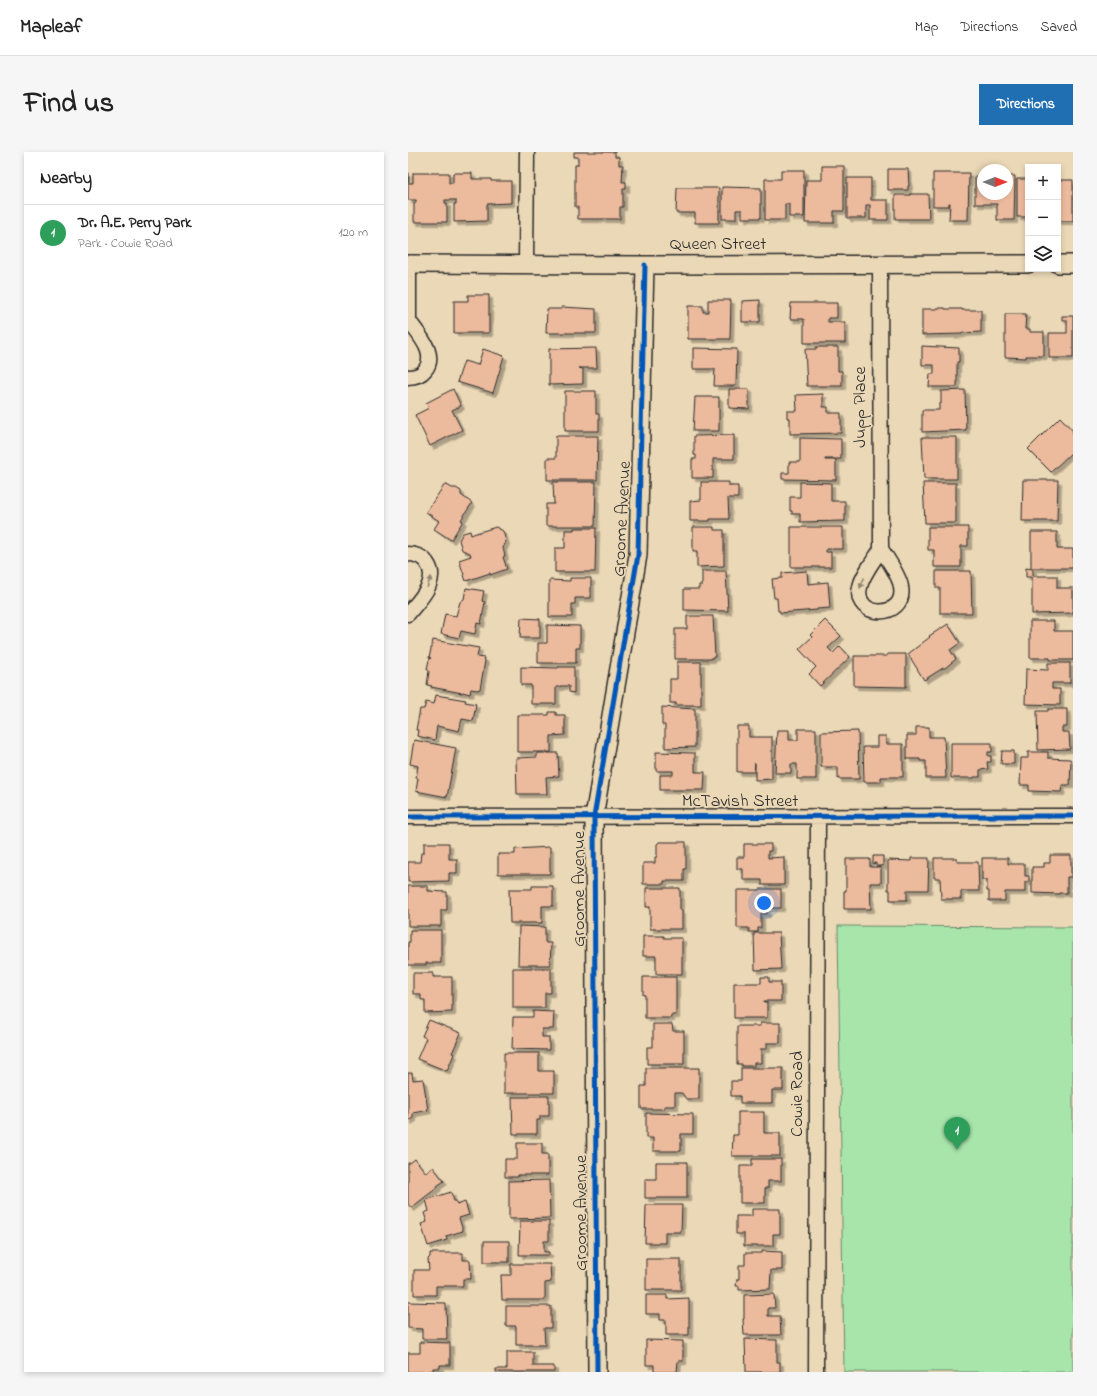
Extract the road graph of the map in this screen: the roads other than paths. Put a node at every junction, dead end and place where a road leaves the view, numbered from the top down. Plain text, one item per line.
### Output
1 (527, 152) edge
2 (408, 264) edge
3 (526, 264) junction
4 (1025, 264) edge
5 (1061, 264) edge
6 (1073, 264) edge
7 (644, 265) junction
8 (880, 265) junction
9 (409, 322) edge
10 (408, 377) edge
11 (881, 549) dead end
12 (408, 554) edge
13 (408, 614) edge
14 (818, 816) junction
15 (1073, 816) edge
16 (408, 817) edge
17 (594, 817) junction
18 (597, 1372) edge
19 (816, 1372) edge

1 - 3 street
2 - 3 street, Queen Street
2 - 9 street
3 - 7 street, Queen Street
4 - 8 street, Queen Street
5 - 6 street
7 - 8 street, Queen Street
7 - 17 street, Groome Avenue
8 - 11 street, Jupp Place
9 - 10 street
13 -> 12 street
14 - 15 street, McTavish Street
14 - 17 street, McTavish Street
14 - 19 street, Cowie Road
16 - 17 street, McTavish Street
17 - 18 street, Groome Avenue

